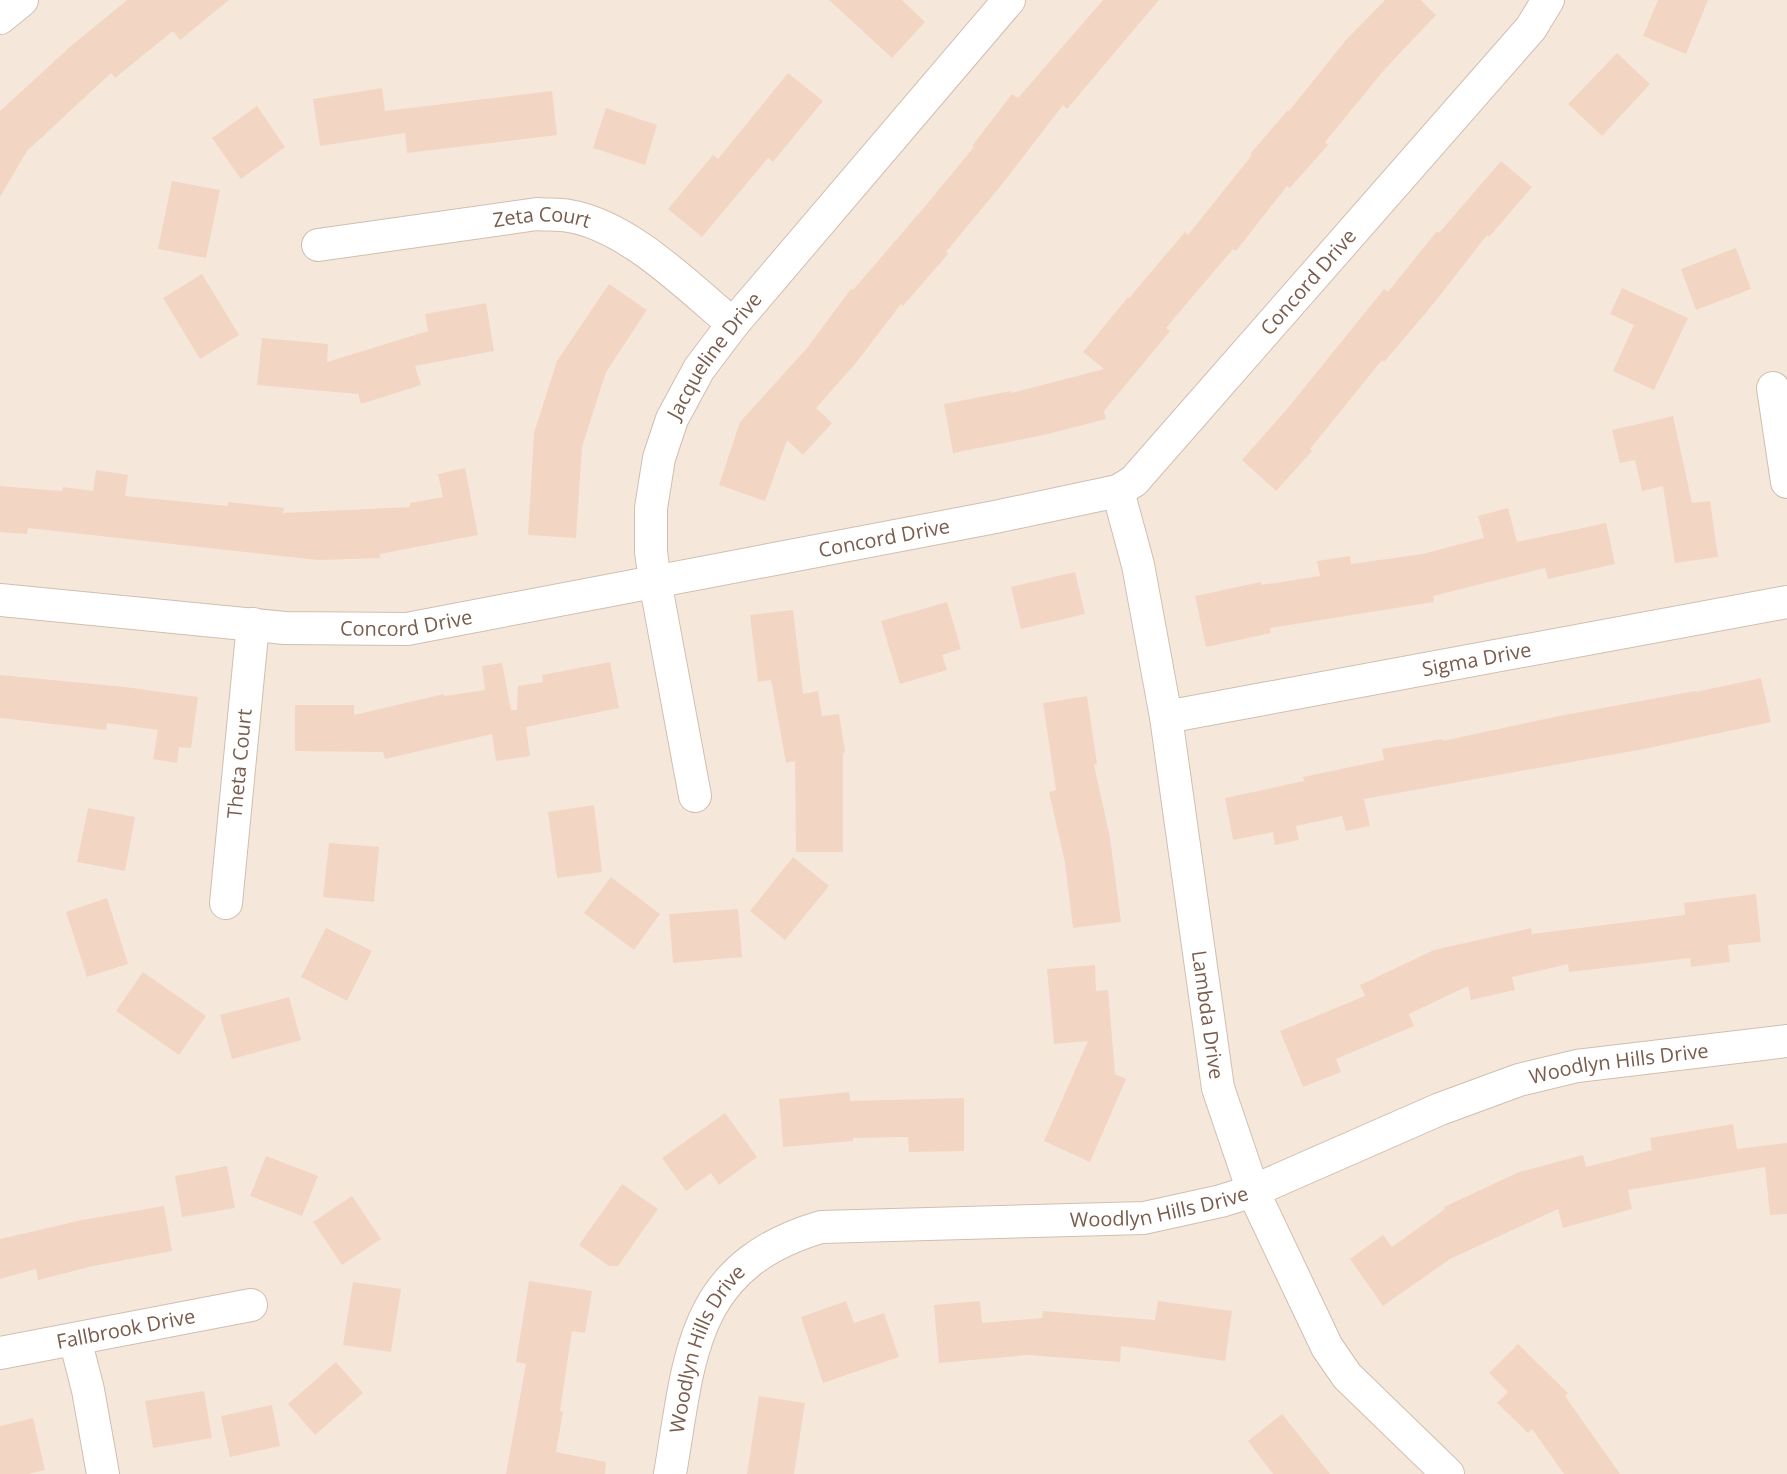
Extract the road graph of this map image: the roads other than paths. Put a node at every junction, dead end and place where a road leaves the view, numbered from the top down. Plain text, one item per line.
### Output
1 (22, 0) edge
2 (1009, 0) edge
3 (1548, 0) edge
4 (0, 18) edge
5 (318, 244) dead end
6 (733, 324) junction
7 (1773, 388) dead end
8 (1787, 482) edge
9 (1118, 491) junction
10 (655, 580) junction
11 (0, 600) edge
12 (1787, 602) edge
13 (253, 624) junction
14 (1166, 717) junction
15 (695, 796) dead end
16 (226, 903) dead end
17 (1787, 1041) edge
18 (1253, 1191) junction
19 (251, 1305) dead end
20 (75, 1339) junction
21 (0, 1353) edge
22 (103, 1474) edge
23 (670, 1474) edge
24 (1448, 1474) edge

1 - 4 street
2 - 6 street, Jacqueline Drive
3 - 9 street, Concord Drive
5 - 6 street, Zeta Court
6 - 10 street, Jacqueline Drive
7 - 8 street
9 - 10 street, Concord Drive
9 - 14 street, Lambda Drive
10 - 13 street, Concord Drive
10 - 15 street, Jacqueline Drive
11 - 13 street, Concord Drive
12 - 14 street, Sigma Drive
13 - 16 street, Theta Court
14 - 18 street, Lambda Drive
17 - 18 street, Woodlyn Hills Drive
18 - 23 street, Woodlyn Hills Drive
18 - 24 street, Lambda Drive
19 - 20 street, Fallbrook Drive
20 - 21 street, Fallbrook Drive
20 - 22 street

